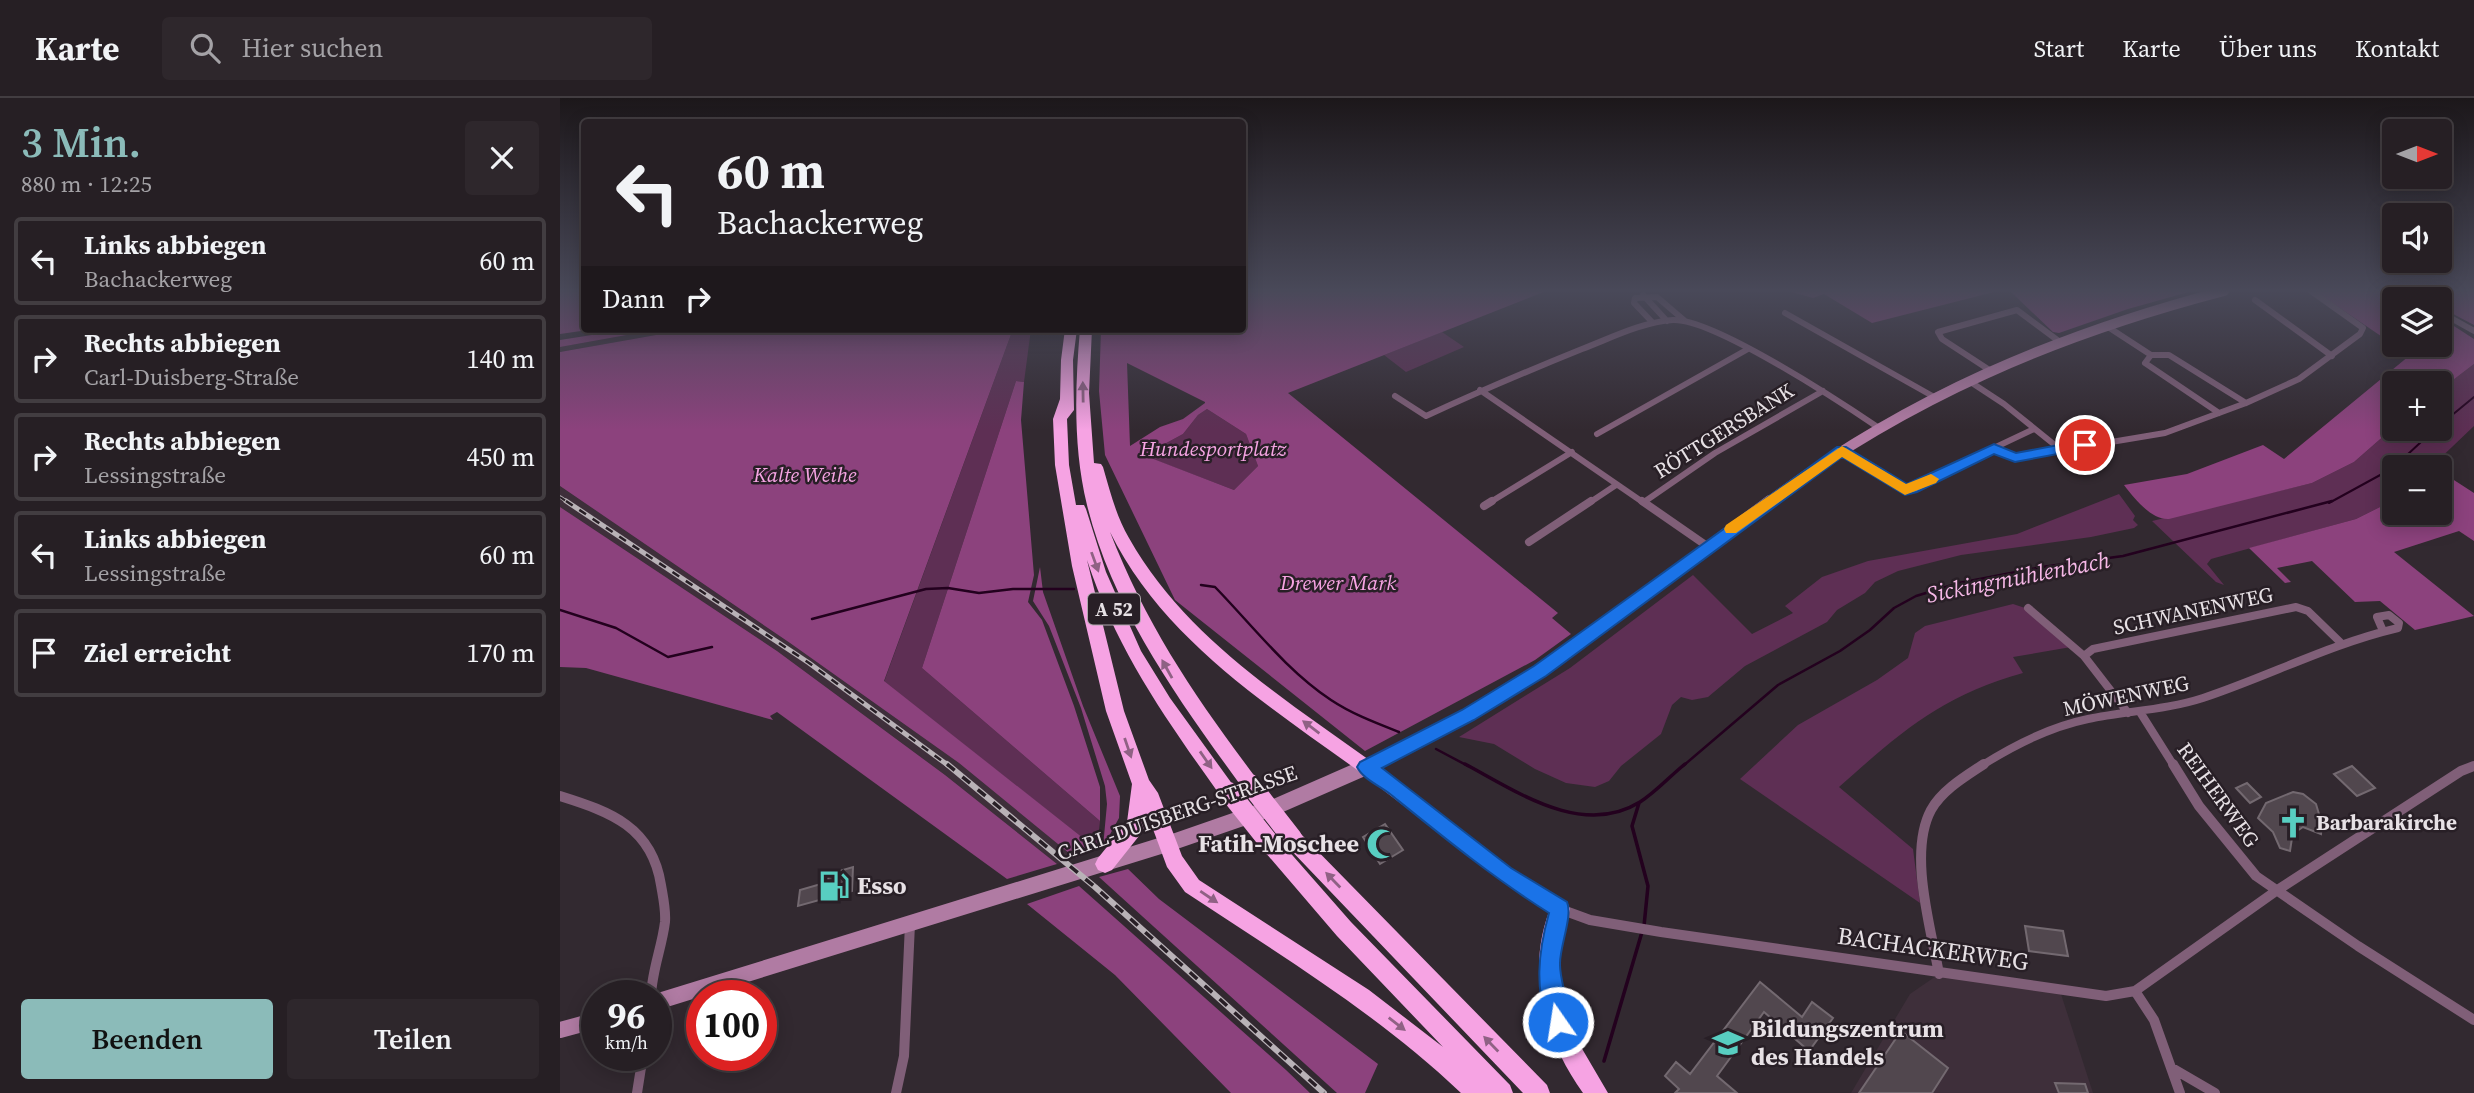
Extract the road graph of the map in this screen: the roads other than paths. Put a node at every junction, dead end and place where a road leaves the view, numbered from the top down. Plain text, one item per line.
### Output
1 (1070, 337) edge
2 (1086, 337) edge
3 (1616, 337) edge
4 (1722, 337) edge
5 (1828, 337) edge
6 (1941, 337) edge
7 (2054, 337) edge
8 (2072, 337) edge
9 (2124, 337) edge
10 (2306, 337) edge
11 (2356, 337) edge
12 (2060, 342) junction
13 (1748, 349) junction
14 (2151, 355) junction
15 (2332, 356) junction
16 (1991, 371) junction
17 (1969, 381) junction
18 (1480, 390) junction
19 (1823, 391) junction
20 (1395, 397) dead end
21 (1936, 398) junction
22 (1066, 399) junction
23 (2246, 403) junction
24 (2219, 413) junction
25 (1879, 428) junction
26 (2034, 429) junction
27 (1597, 434) dead end
28 (1994, 449) junction
29 (1842, 450) junction
30 (2061, 450) junction
31 (1572, 452) junction
32 (1086, 455) junction
33 (1616, 485) junction
34 (1644, 502) junction
35 (1484, 506) dead end
36 (1529, 542) dead end
37 (1707, 546) junction
38 (2028, 608) dead end
39 (2383, 631) dead end
40 (2340, 642) junction
41 (2084, 656) junction
42 (2140, 712) junction
43 (2127, 713) junction
44 (2474, 766) edge
45 (1366, 767) junction
46 (1141, 784) junction
47 (560, 796) edge
48 (1167, 845) junction
49 (1105, 864) junction
50 (2276, 891) junction
51 (1560, 909) junction
52 (910, 923) junction
53 (1939, 974) junction
54 (654, 980) edge
55 (2135, 991) junction
56 (672, 997) edge
57 (2474, 1020) edge
58 (581, 1024) edge
59 (560, 1030) edge
60 (2171, 1068) junction
61 (640, 1071) edge
62 (637, 1093) edge
63 (896, 1093) edge
64 (1477, 1093) edge
65 (1502, 1093) edge
66 (1539, 1093) edge
67 (1597, 1093) edge
68 (2180, 1093) edge
69 (2215, 1093) edge

1 - 22 highway, A 52
32 -> 2 highway, A 52
3 - 18 street
4 - 13 street
5 - 21 street
6 - 16 street
7 - 12 street
8 - 12 main road, CARL-DUISBERG-STRASSE
9 - 14 street
10 - 15 street
11 - 15 street
12 - 16 main road, CARL-DUISBERG-STRASSE
13 - 19 street
13 - 27 street
14 - 23 street
14 - 24 street
15 - 23 street
16 - 17 main road, CARL-DUISBERG-STRASSE
17 - 21 main road, CARL-DUISBERG-STRASSE
17 - 26 street
18 - 20 street
18 - 31 street, RÖTTGERSBANK
19 - 25 street
19 - 34 street, RÖTTGERSBANK
21 - 25 main road, CARL-DUISBERG-STRASSE
22 -> 46 highway
22 -> 65 highway, A 52, bridge
23 - 24 street
24 - 30 street
25 - 29 main road, CARL-DUISBERG-STRASSE
26 - 28 street
26 - 30 street
28 - 29 street
28 - 30 street
29 - 37 main road, CARL-DUISBERG-STRASSE
31 - 33 street, RÖTTGERSBANK
31 - 35 street
45 -> 32 highway
66 -> 32 highway, A 52, bridge
33 - 34 street, RÖTTGERSBANK
33 - 36 street
34 - 37 street, RÖTTGERSBANK
37 - 45 main road, CARL-DUISBERG-STRASSE
38 - 41 street
39 - 40 street, MÖWENWEG
40 - 41 street, SCHWANENWEG
40 - 42 street, MÖWENWEG
41 - 43 street
42 - 43 street, MÖWENWEG
42 - 50 street, REIHERWEG
43 - 53 street, MÖWENWEG
44 - 50 street, BACHACKERWEG
45 - 48 main road, CARL-DUISBERG-STRASSE
45 - 51 main road, BACHACKERWEG
46 - 48 highway
46 - 49 highway
47 - 54 street
48 - 49 main road, CARL-DUISBERG-STRASSE
48 -> 64 highway
49 - 52 main road, CARL-DUISBERG-STRASSE
50 - 55 street, BACHACKERWEG
50 - 57 street, REIHERWEG
51 - 53 street, BACHACKERWEG
51 - 67 highway
52 - 56 main road, CARL-DUISBERG-STRASSE
52 - 63 street
53 - 55 street, BACHACKERWEG
55 - 60 street
58 - 59 main road
60 - 68 street
60 - 69 street
61 - 62 street

